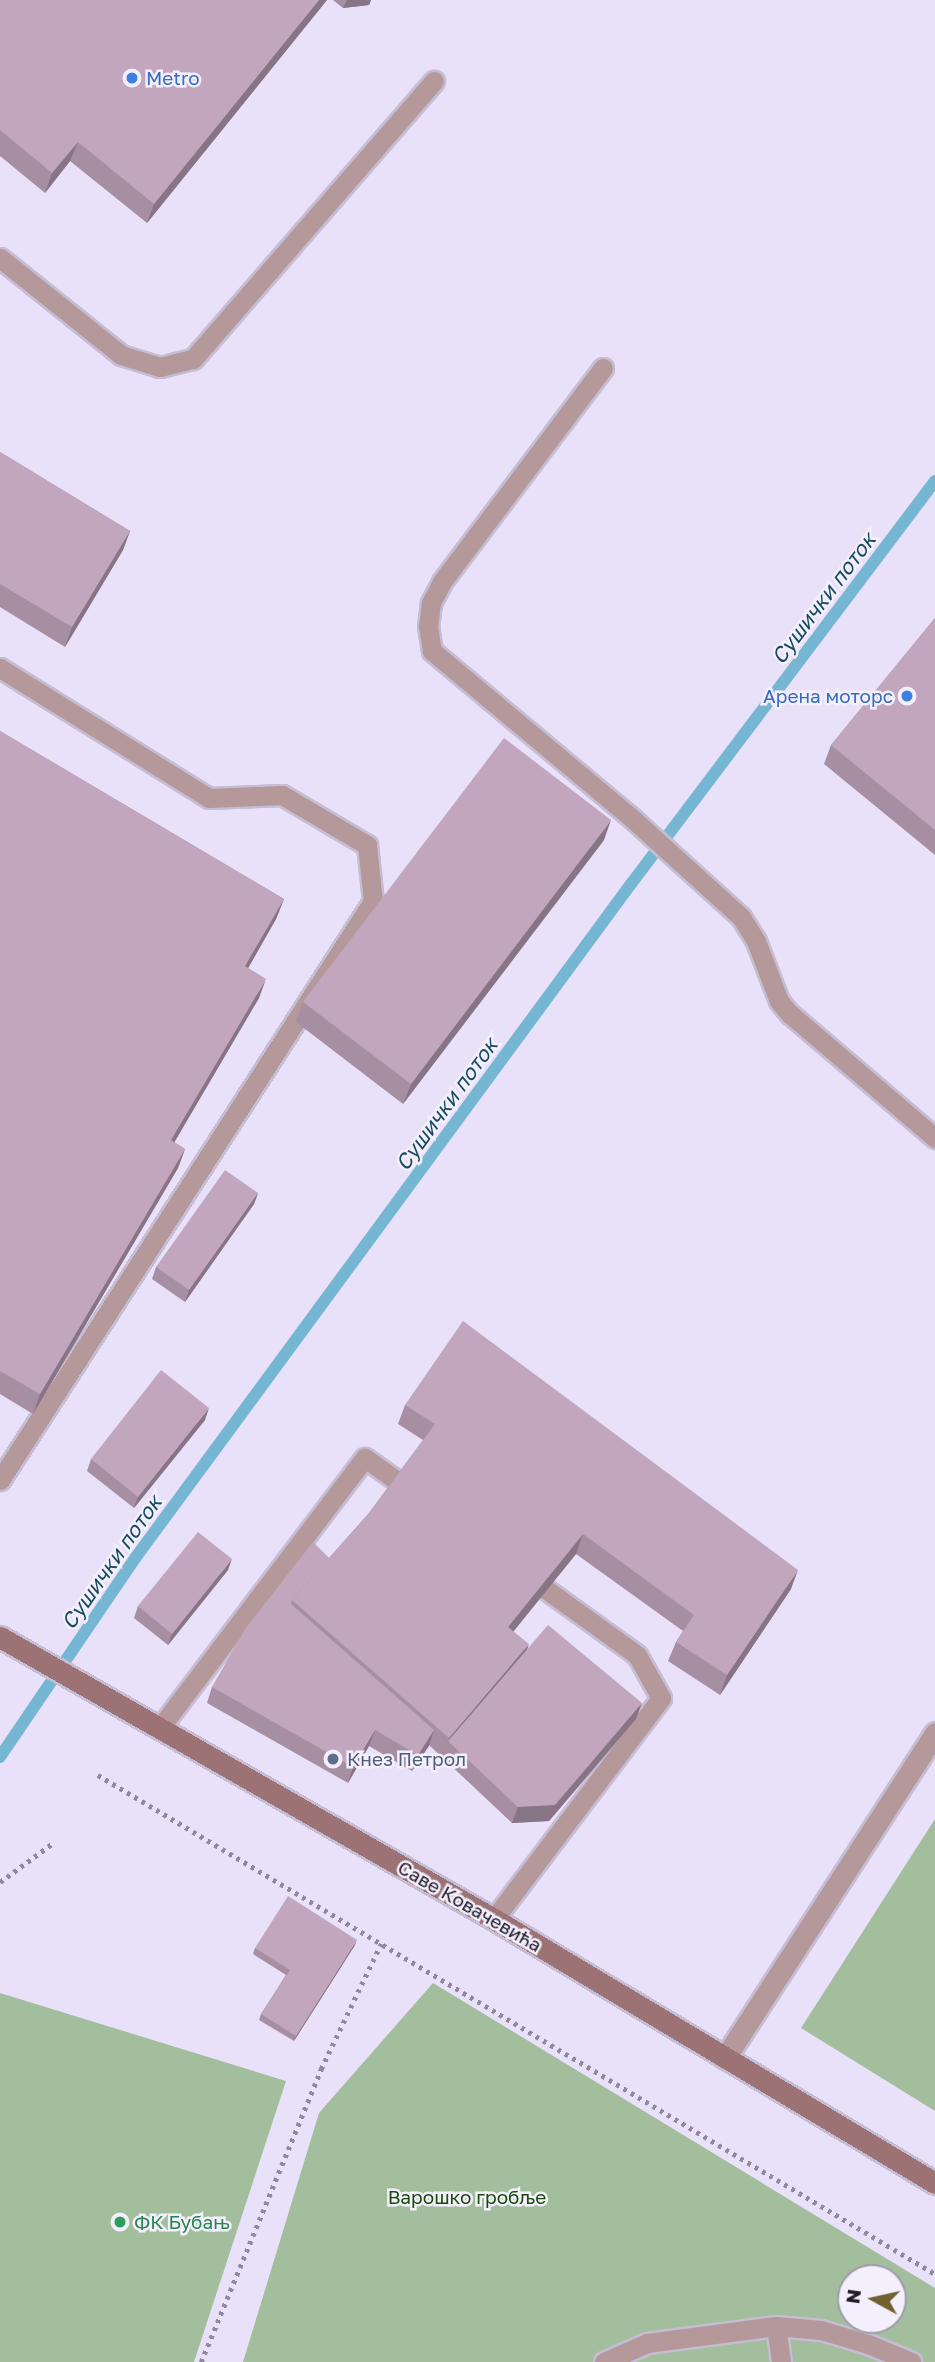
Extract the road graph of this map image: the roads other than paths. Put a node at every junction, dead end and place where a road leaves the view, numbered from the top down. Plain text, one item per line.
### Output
1 (434, 81) dead end
2 (0, 258) edge
3 (603, 368) dead end
4 (0, 668) edge
5 (935, 1138) edge
6 (0, 1480) edge
7 (431, 1505) edge
8 (515, 1567) edge
9 (0, 1637) edge
10 (159, 1729) junction
11 (935, 1733) edge
12 (494, 1919) junction
13 (725, 2057) junction
14 (935, 2183) edge
15 (776, 2326) junction
16 (604, 2362) edge
17 (781, 2362) edge
18 (911, 2362) edge

1 - 2 lane
3 - 5 lane
4 - 6 lane
7 - 10 lane
8 - 12 lane
9 - 10 street, Саве Ковачевића
10 - 12 street, Саве Ковачевића
11 - 13 street
12 - 13 street, Саве Ковачевића
13 - 14 street, Саве Ковачевића
15 - 16 lane
15 - 17 lane
15 - 18 lane

